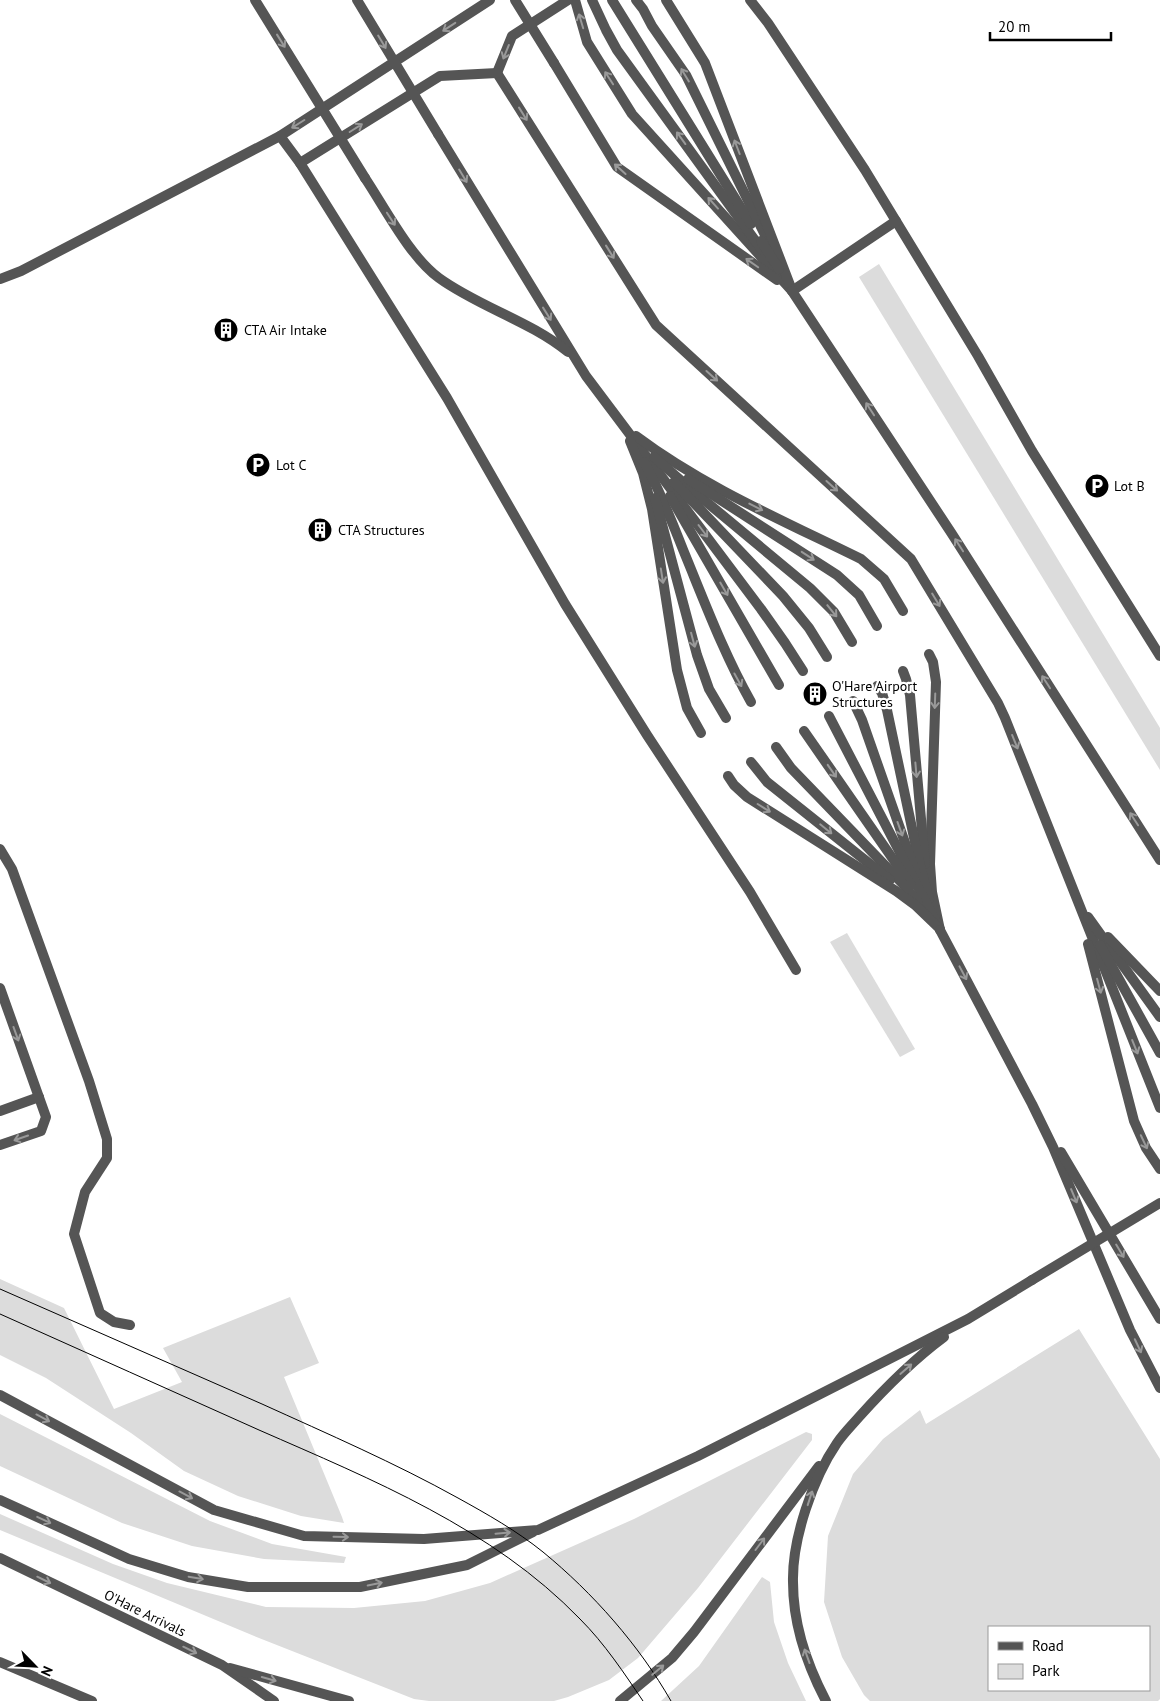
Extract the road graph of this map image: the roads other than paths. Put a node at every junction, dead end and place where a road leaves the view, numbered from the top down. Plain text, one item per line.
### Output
1 (255, 0) edge
2 (357, 0) edge
3 (490, 0) edge
4 (515, 0) edge
5 (568, 0) edge
6 (575, 0) edge
7 (592, 0) edge
8 (612, 0) edge
9 (636, 0) edge
10 (666, 0) edge
11 (750, 0) edge
12 (497, 73) junction
13 (280, 136) junction
14 (300, 163) junction
15 (896, 221) junction
16 (0, 279) edge
17 (792, 291) junction
18 (572, 355) junction
19 (625, 428) junction
20 (903, 610) dead end
21 (877, 626) dead end
22 (852, 642) dead end
23 (929, 654) dead end
24 (1160, 656) edge
25 (827, 657) dead end
26 (803, 671) dead end
27 (903, 671) dead end
28 (779, 685) dead end
29 (878, 686) dead end
30 (853, 701) dead end
31 (751, 702) dead end
32 (829, 716) dead end
33 (726, 718) dead end
34 (804, 730) dead end
35 (701, 733) dead end
36 (776, 747) dead end
37 (750, 762) dead end
38 (728, 776) dead end
39 (0, 849) edge
40 (1160, 860) edge
41 (1072, 888) junction
42 (940, 930) junction
43 (796, 970) dead end
44 (0, 988) edge
45 (1160, 991) edge
46 (1160, 1017) edge
47 (1160, 1053) edge
48 (39, 1097) junction
49 (1032, 1104) junction
50 (1160, 1108) edge
51 (0, 1111) edge
52 (0, 1146) edge
53 (1160, 1169) edge
54 (1160, 1203) edge
55 (968, 1319) junction
56 (1160, 1319) edge
57 (130, 1325) dead end
58 (1160, 1388) edge
59 (0, 1395) edge
60 (837, 1443) junction
61 (0, 1500) edge
62 (538, 1530) junction
63 (0, 1558) edge
64 (0, 1662) edge
65 (222, 1665) junction
66 (92, 1701) edge
67 (274, 1701) edge
68 (348, 1701) edge
69 (620, 1701) edge
70 (826, 1701) edge

1 -> 18 street, bridge
2 -> 18 street, bridge
3 -> 13 street
17 -> 4 street, bridge
5 -> 12 street
17 -> 6 street
17 -> 7 street
8 - 17 street
17 -> 9 street
17 -> 10 street
11 - 15 street
14 -> 12 street
12 -> 41 street
13 - 14 street
13 - 16 street
14 - 43 street
15 - 17 street
15 - 24 street
40 -> 17 street
18 - 19 street
19 -> 20 street
19 -> 21 street
19 -> 22 street
19 - 25 street
19 -> 26 street
19 -> 28 street
19 -> 31 street
19 -> 33 street
19 -> 35 street
23 -> 42 street
27 -> 42 street
29 - 42 street
30 -> 42 street
32 - 42 street
34 -> 42 street
36 - 42 street
37 -> 42 street
38 -> 42 street
39 - 57 street
41 - 45 street
41 - 46 street
41 - 47 street
41 -> 50 street
41 -> 53 street
42 -> 49 street
44 -> 48 street
48 - 51 street
48 -> 52 street
49 -> 56 street
49 -> 58 street
54 - 55 street, bridge
60 -> 55 street
55 - 62 street
59 -> 62 street
69 -> 60 street
70 -> 60 street
61 -> 62 street
63 -> 65 street, O'Hare Arrivals
64 - 66 street
65 - 67 street, O'Hare Arrivals
65 -> 68 street

